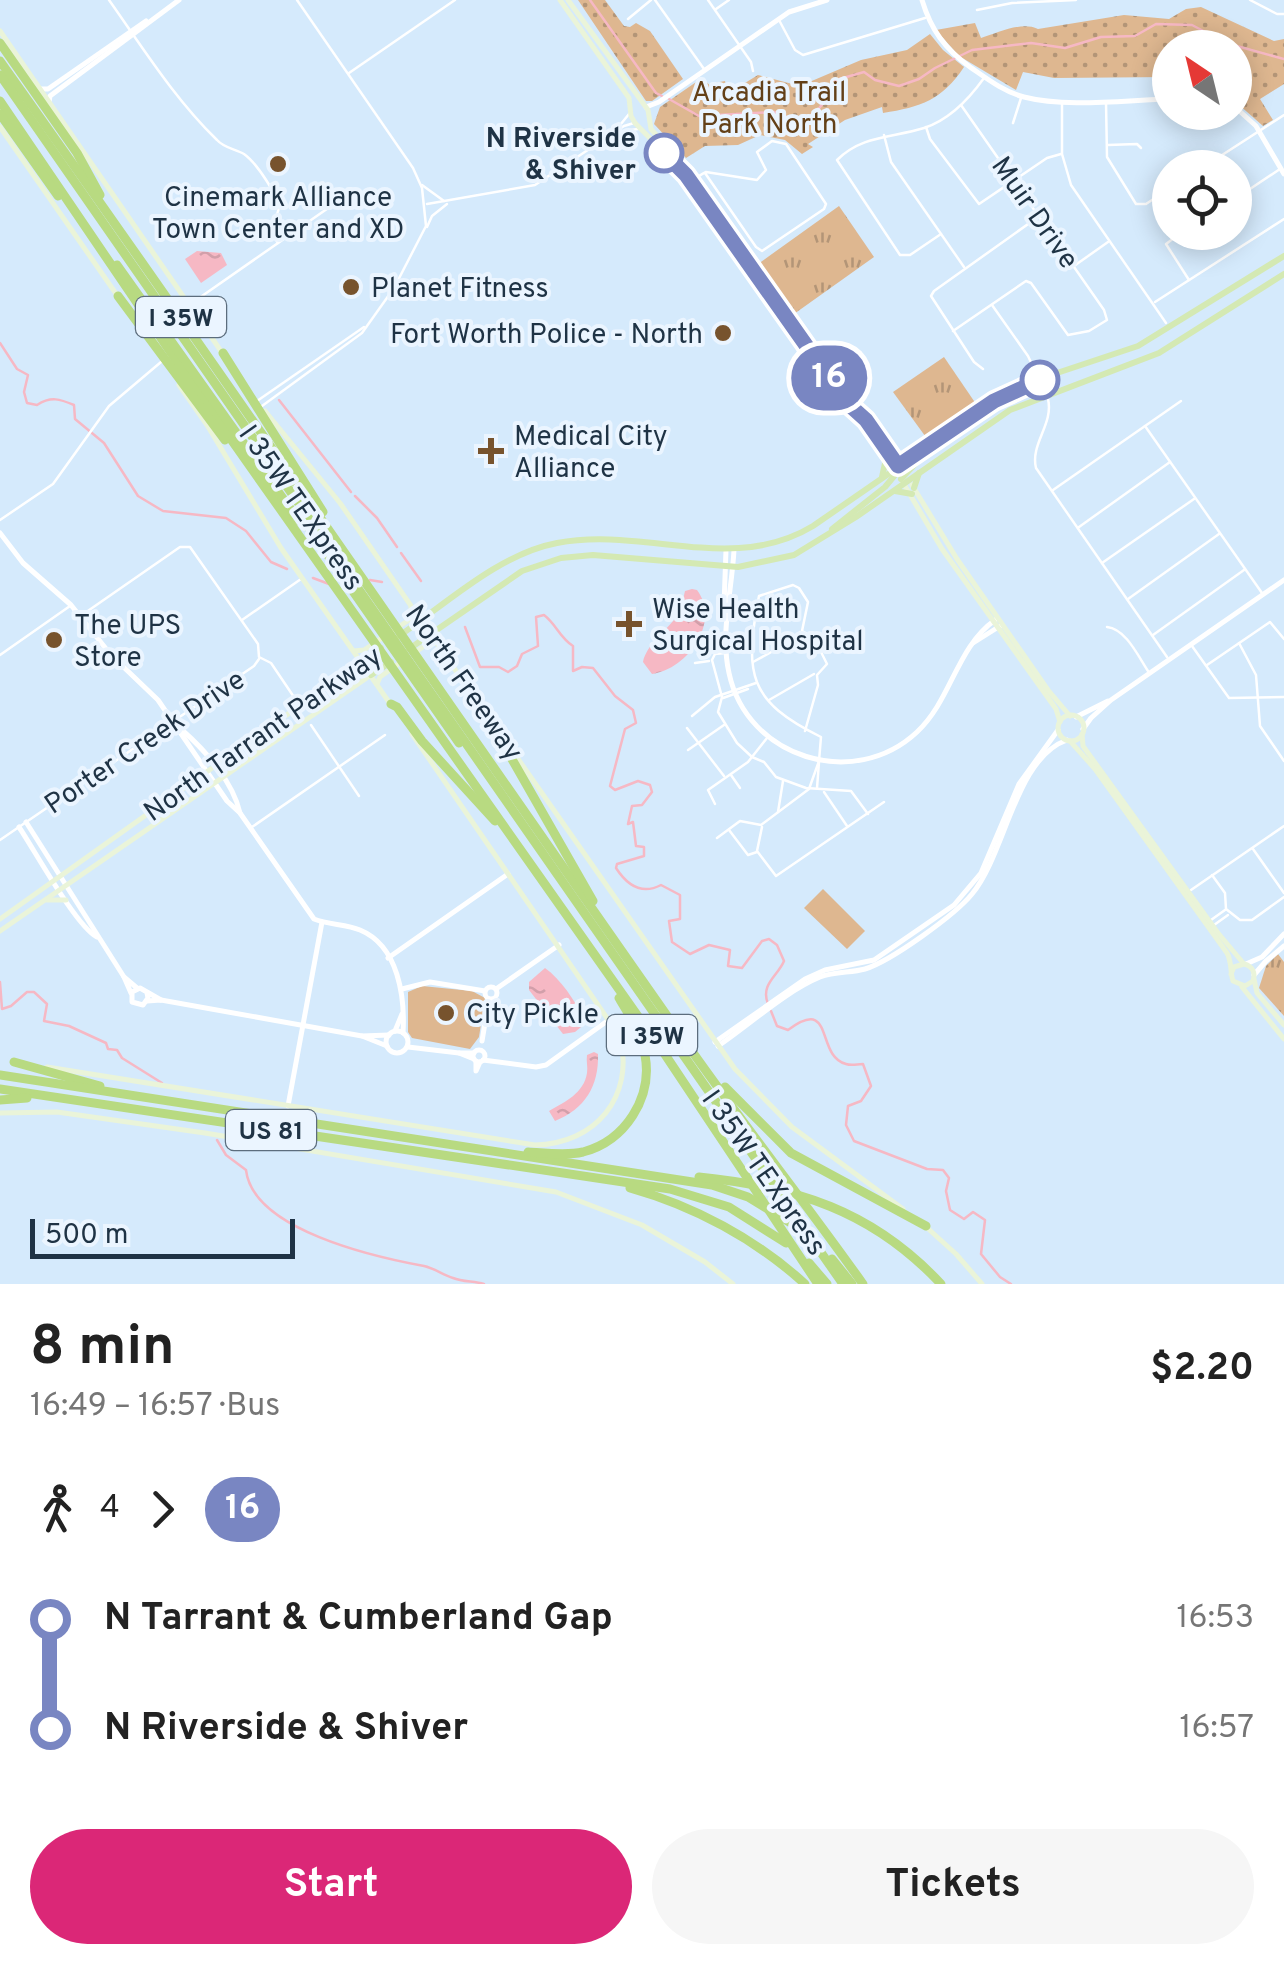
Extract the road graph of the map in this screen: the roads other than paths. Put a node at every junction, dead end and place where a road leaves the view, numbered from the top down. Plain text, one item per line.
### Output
1 (109, 0) edge
2 (179, 0) edge
3 (297, 0) edge
4 (455, 0) edge
5 (560, 0) edge
6 (568, 0) edge
7 (653, 0) edge
8 (708, 0) edge
9 (728, 0) edge
10 (827, 0) edge
11 (922, 0) edge
12 (1076, 0) edge
13 (1250, 0) edge
14 (1012, 2) edge
15 (715, 10) junction
16 (977, 10) dead end
17 (1284, 14) edge
18 (927, 18) junction
19 (628, 19) dead end
20 (778, 19) junction
21 (0, 32) edge
22 (129, 33) junction
23 (0, 43) edge
24 (740, 46) junction
25 (0, 51) edge
26 (0, 61) edge
27 (704, 70) junction
28 (753, 71) dead end
29 (348, 74) junction
30 (0, 76) edge
31 (985, 77) junction
32 (0, 86) edge
33 (35, 89) junction
34 (1022, 96) junction
35 (1106, 100) junction
36 (1152, 100) edge
37 (0, 101) edge
38 (1062, 101) junction
39 (659, 102) junction
40 (50, 104) junction
41 (961, 105) junction
42 (644, 107) junction
43 (632, 111) junction
44 (0, 114) edge
45 (1284, 116) edge
46 (648, 117) junction
47 (1252, 121) edge
48 (1014, 123) dead end
49 (637, 125) junction
50 (0, 127) edge
51 (926, 128) junction
52 (1260, 131) junction
53 (615, 132) junction
54 (884, 136) junction
55 (1106, 144) junction
56 (1141, 148) dead end
57 (1230, 150) edge
58 (1062, 154) junction
59 (1283, 171) edge
60 (704, 173) junction
61 (686, 175) junction
62 (419, 181) junction
63 (1014, 181) junction
64 (691, 182) junction
65 (1252, 188) edge
66 (1152, 198) edge
67 (452, 201) junction
68 (445, 202) junction
69 (334, 204) dead end
70 (426, 204) junction
71 (1039, 216) junction
72 (1284, 219) edge
73 (740, 223) junction
74 (726, 232) junction
75 (941, 234) junction
76 (422, 238) junction
77 (1109, 241) junction
78 (278, 243) junction
79 (1170, 250) edge
80 (1284, 256) edge
81 (1074, 266) junction
82 (965, 269) junction
83 (1284, 274) edge
84 (1189, 280) junction
85 (118, 296) junction
86 (992, 304) junction
87 (1152, 304) junction
88 (189, 305) junction
89 (1170, 328) junction
90 (953, 331) junction
91 (223, 353) junction
92 (163, 362) junction
93 (983, 369) dead end
94 (1040, 380) junction
95 (1046, 394) junction
96 (1181, 401) dead end
97 (259, 404) junction
98 (972, 416) junction
99 (1145, 426) junction
100 (889, 457) junction
101 (912, 457) junction
102 (1171, 462) junction
103 (920, 472) junction
104 (901, 475) junction
105 (880, 480) junction
106 (912, 491) junction
107 (1052, 491) junction
108 (889, 493) junction
109 (1196, 498) junction
110 (307, 516) junction
111 (0, 520) edge
112 (1078, 528) junction
113 (309, 529) junction
114 (0, 533) edge
115 (798, 534) junction
116 (828, 534) junction
117 (1220, 534) junction
118 (806, 549) junction
119 (730, 550) junction
120 (530, 551) junction
121 (316, 556) junction
122 (1102, 563) junction
123 (535, 565) junction
124 (729, 566) junction
125 (1245, 569) junction
126 (358, 576) junction
127 (302, 578) junction
128 (1284, 580) edge
129 (1263, 594) junction
130 (1127, 600) junction
131 (410, 602) junction
132 (71, 605) junction
133 (80, 616) junction
134 (242, 620) junction
135 (422, 620) junction
136 (411, 623) junction
137 (997, 623) junction
138 (802, 627) junction
139 (1107, 627) dead end
140 (1152, 636) junction
141 (427, 639) junction
142 (1284, 639) edge
143 (1239, 642) junction
144 (1191, 645) junction
145 (726, 653) junction
146 (0, 655) edge
147 (365, 656) junction
148 (259, 657) junction
149 (712, 660) junction
150 (1169, 660) junction
151 (752, 663) junction
152 (696, 664) dead end
153 (1206, 666) junction
154 (1148, 670) junction
155 (820, 672) junction
156 (377, 674) junction
157 (758, 683) junction
158 (734, 693) junction
159 (722, 697) junction
160 (1284, 697) edge
161 (1256, 698) junction
162 (768, 700) junction
163 (1111, 700) junction
164 (390, 704) junction
165 (301, 706) junction
166 (485, 712) junction
167 (315, 714) junction
168 (692, 716) dead end
169 (1073, 716) junction
170 (174, 720) junction
171 (300, 725) junction
172 (311, 725) junction
173 (724, 725) junction
174 (1059, 726) junction
175 (180, 728) junction
176 (687, 728) dead end
177 (805, 731) junction
178 (1082, 732) junction
179 (385, 735) dead end
180 (768, 737) junction
181 (1068, 741) junction
182 (700, 742) junction
183 (688, 750) dead end
184 (752, 757) junction
185 (819, 761) junction
186 (1284, 761) edge
187 (215, 766) junction
188 (338, 766) junction
189 (208, 772) junction
190 (1028, 773) junction
191 (730, 774) junction
192 (222, 777) junction
193 (725, 778) junction
194 (813, 779) junction
195 (784, 780) junction
196 (819, 780) junction
197 (215, 782) junction
198 (740, 788) dead end
199 (809, 788) junction
200 (820, 790) junction
201 (360, 796) dead end
202 (884, 802) dead end
203 (715, 804) dead end
204 (240, 813) junction
205 (777, 814) junction
206 (868, 814) junction
207 (26, 822) junction
208 (761, 825) junction
209 (847, 826) junction
210 (1284, 826) edge
211 (19, 827) junction
212 (251, 828) junction
213 (728, 829) junction
214 (1142, 831) junction
215 (716, 838) dead end
216 (0, 840) edge
217 (1252, 848) junction
218 (758, 851) junction
219 (509, 874) junction
220 (1212, 875) junction
221 (57, 878) junction
222 (543, 880) junction
223 (63, 887) junction
224 (1188, 892) junction
225 (1284, 895) edge
226 (66, 900) junction
227 (44, 901) junction
228 (562, 908) junction
229 (1226, 909) junction
230 (1230, 914) junction
231 (0, 919) edge
232 (322, 922) junction
233 (1211, 924) junction
234 (0, 931) edge
235 (1284, 934) edge
236 (97, 937) junction
237 (559, 945) junction
238 (1284, 946) edge
239 (388, 958) junction
240 (1245, 964) junction
241 (1231, 974) junction
242 (639, 975) junction
243 (1254, 977) junction
244 (1242, 986) junction
245 (402, 988) junction
246 (496, 989) junction
247 (134, 991) junction
248 (484, 991) junction
249 (147, 997) junction
250 (489, 999) junction
251 (402, 1014) junction
252 (612, 1022) junction
253 (302, 1025) junction
254 (1284, 1025) edge
255 (392, 1033) junction
256 (362, 1036) junction
257 (406, 1036) junction
258 (684, 1040) junction
259 (1284, 1040) edge
260 (717, 1044) junction
261 (406, 1048) junction
262 (428, 1048) junction
263 (392, 1050) junction
264 (479, 1057) junction
265 (0, 1059) edge
266 (14, 1062) junction
267 (0, 1076) edge
268 (0, 1089) edge
269 (146, 1099) junction
270 (0, 1100) edge
271 (79, 1102) junction
272 (288, 1106) junction
273 (0, 1112) edge
274 (487, 1151) junction
275 (582, 1178) junction
276 (714, 1182) junction
277 (926, 1226) junction
278 (733, 1284) edge
279 (805, 1284) edge
280 (818, 1284) edge
281 (826, 1284) edge
282 (840, 1284) edge
283 (852, 1284) edge
284 (863, 1284) edge
285 (940, 1284) edge
286 (982, 1284) edge

1 - 22 street
2 - 22 street
3 - 29 street
4 - 29 street
5 - 43 main road
6 - 42 main road
7 - 19 street
7 - 27 street
8 - 15 street
9 - 15 street
10 - 20 street
11 - 18 street
12 - 14 street
13 - 17 street
14 - 16 street
15 - 24 street
18 - 20 street
18 - 31 street
20 - 24 street
21 - 33 main road, North Freeway
22 - 33 street
22 - 40 street
22 - 78 street
23 - 33 highway
24 - 27 street
24 - 28 street
25 - 33 highway
26 - 126 highway, North Freeway / I 35W
27 - 39 street
29 - 62 street
30 - 110 highway, I 35W TEXpress
31 - 34 street
31 - 41 street
32 - 113 highway, I 35W TEXpress
33 - 40 main road, North Freeway
33 - 110 highway
34 - 38 street
34 - 48 street
35 - 36 street
35 - 38 street
35 - 55 street
37 - 121 highway, North Freeway / I 35W
38 - 58 street
39 - 42 street
39 - 46 street
40 - 88 main road, North Freeway
41 - 51 street
41 - 63 street, Muir Drive
42 - 43 main road
42 - 46 main road
43 - 49 main road
43 - 53 street
44 - 113 highway
45 - 52 street
46 - 49 main road
46 - 61 main road
47 - 52 street
49 - 53 street
49 - 53 street
49 - 61 main road
50 - 85 main road
51 - 54 street
51 - 63 street
52 - 57 street
52 - 59 street
53 - 67 street
54 - 75 street
54 - 75 street
55 - 56 street
55 - 66 street
58 - 63 street
58 - 77 street
59 - 65 street
60 - 64 street
60 - 73 street
60 - 73 street
61 - 64 main road
62 - 68 street
62 - 70 street
63 - 71 street, Muir Drive
64 - 74 main road
67 - 68 street
67 - 76 street
68 - 70 street
69 - 78 street
70 - 76 street
71 - 81 street, Muir Drive
71 - 82 street
72 - 84 street
73 - 74 street
74 - 100 main road
75 - 82 street
76 - 97 street
77 - 81 street
77 - 87 street
78 - 88 street
79 - 84 street
80 - 89 main road, North Tarrant Parkway
81 - 86 street, Muir Drive
82 - 90 street
83 - 95 main road, North Tarrant Parkway
84 - 87 street
85 - 92 main road
85 - 121 highway
86 - 90 street
86 - 94 street
87 - 89 street
88 - 91 main road, North Freeway
89 - 94 main road, North Tarrant Parkway
90 - 93 street
91 - 97 main road, North Freeway
91 - 126 highway
92 - 111 street
92 - 127 main road
94 - 95 street
94 - 98 main road, North Tarrant Parkway
95 - 103 main road, North Tarrant Parkway
95 - 107 street
96 - 99 street
97 - 131 main road, North Freeway
98 - 101 main road, North Tarrant Parkway
98 - 104 main road
99 - 102 street
99 - 107 street
100 - 101 main road
100 - 104 main road
100 - 105 main road
101 - 104 main road, North Tarrant Parkway
102 - 109 street
102 - 112 street
103 - 104 main road, North Tarrant Parkway
103 - 106 main road
104 - 105 main road, North Tarrant Parkway
104 - 106 main road
104 - 108 main road, North Tarrant Parkway
104 - 116 main road
105 - 115 main road, North Tarrant Parkway
106 - 108 main road
106 - 137 main road
107 - 112 street
108 - 116 main road, North Tarrant Parkway
109 - 117 street
109 - 122 street
110 - 282 highway, I 35W TEXpress
112 - 122 street
113 - 282 highway, I 35W TEXpress
114 - 132 street
115 - 118 main road
115 - 119 main road, North Tarrant Parkway
116 - 118 main road, North Tarrant Parkway
117 - 125 street
117 - 130 street
118 - 124 main road, North Tarrant Parkway
119 - 120 main road, North Tarrant Parkway
119 - 124 street
120 - 123 main road
120 - 135 main road, North Tarrant Parkway
121 - 222 highway, North Freeway / I 35W
122 - 130 street
123 - 124 main road, North Tarrant Parkway
123 - 141 main road, North Tarrant Parkway
124 - 145 street
125 - 129 street
125 - 140 street
126 - 242 highway, North Freeway / I 35W
127 - 134 street
127 - 147 main road
128 - 129 street
129 - 144 street
130 - 140 street
131 - 135 main road, North Freeway
131 - 136 main road
132 - 133 street
132 - 146 street
133 - 134 street
133 - 170 street
134 - 148 street
135 - 136 main road, North Tarrant Parkway
135 - 141 main road, North Freeway
136 - 147 main road, North Tarrant Parkway
137 - 169 main road
137 - 174 main road
137 - 185 street
138 - 151 street
138 - 151 street
138 - 155 street
139 - 154 street
140 - 150 street
141 - 156 main road, North Tarrant Parkway
141 - 166 main road, North Freeway
142 - 143 street
143 - 153 street
143 - 161 street
144 - 150 street
144 - 153 street
145 - 149 street
145 - 158 street
147 - 156 main road
147 - 165 main road, North Tarrant Parkway
148 - 165 street
148 - 170 street, Porter Creek Drive
149 - 152 street
149 - 159 street
150 - 154 street
151 - 157 street
153 - 161 street
154 - 163 street
155 - 162 street
155 - 177 street
156 - 164 main road
156 - 167 main road, North Tarrant Parkway
157 - 158 street
157 - 162 street
158 - 159 street
158 - 180 street
159 - 168 street
159 - 173 street
160 - 161 street
161 - 186 street
162 - 177 street
163 - 169 street
163 - 178 street
164 - 219 main road
164 - 222 highway
165 - 187 main road, North Tarrant Parkway
166 - 242 highway
166 - 260 main road, North Freeway
167 - 171 main road, North Tarrant Parkway
167 - 172 street
169 - 174 main road
169 - 178 main road
170 - 175 street
170 - 207 street, Porter Creek Drive
171 - 172 street
171 - 192 main road, North Tarrant Parkway
172 - 188 street
173 - 182 street
173 - 184 street
174 - 181 main road
174 - 190 street
175 - 187 street
175 - 189 street
176 - 182 street
177 - 185 street
178 - 181 main road
178 - 214 main road
179 - 188 street
180 - 184 street
180 - 185 street
181 - 190 street
181 - 214 main road
182 - 183 street
182 - 193 street
184 - 191 street
184 - 195 street
185 - 194 street
185 - 196 street
187 - 189 main road, North Tarrant Parkway
187 - 192 street
188 - 201 street
188 - 212 street
189 - 197 street
189 - 221 main road, North Tarrant Parkway
190 - 260 street
191 - 193 street
191 - 198 street
192 - 197 main road, North Tarrant Parkway
192 - 204 street
193 - 203 street
194 - 196 street
194 - 199 street
195 - 199 street
195 - 205 street
196 - 200 street
197 - 204 street
197 - 223 main road, North Tarrant Parkway
199 - 200 street
199 - 205 street
200 - 206 street
200 - 209 street
202 - 206 street
204 - 212 street
205 - 208 street
206 - 209 street
207 - 211 street, Porter Creek Drive
207 - 221 street, Porter Creek Drive
208 - 213 street
208 - 218 street
209 - 218 street
210 - 217 street
211 - 216 street, Porter Creek Drive
211 - 221 street, Porter Creek Drive
212 - 232 street
213 - 215 street
213 - 218 street
214 - 224 main road
214 - 241 main road
217 - 220 street
217 - 225 street
219 - 237 main road
219 - 239 street
220 - 224 street
220 - 229 street
221 - 223 street
221 - 231 main road, North Tarrant Parkway
222 - 228 highway, North Freeway / I 35W
223 - 226 street
223 - 227 main road, North Tarrant Parkway
223 - 236 street
224 - 233 main road
225 - 230 street
226 - 227 main road
226 - 236 street
227 - 234 main road, North Tarrant Parkway
228 - 274 highway
228 - 280 highway, North Freeway / I 35W
229 - 230 street
229 - 233 street
230 - 233 street
232 - 239 street
232 - 253 street
233 - 240 main road
235 - 240 street
236 - 247 street
237 - 246 street
237 - 252 main road
238 - 243 street
239 - 245 street
240 - 241 main road
240 - 243 main road
241 - 244 main road
242 - 258 highway, North Freeway / I 35W
243 - 244 main road
243 - 254 main road
244 - 259 main road
245 - 248 street
245 - 251 street
246 - 248 street
246 - 250 street
247 - 249 street
247 - 249 street
248 - 250 street
249 - 253 street
250 - 264 street
251 - 255 street
251 - 257 street
252 - 264 street
252 - 272 main road
253 - 256 street
253 - 272 street
255 - 256 street
255 - 257 street
255 - 263 street
256 - 263 street
257 - 261 street
257 - 262 street
258 - 277 highway
258 - 284 highway, North Freeway / I 35W
260 - 277 main road, North Freeway
261 - 262 street
261 - 263 street
262 - 264 street
265 - 266 main road
266 - 269 highway
266 - 272 main road
267 - 269 highway, US 81
268 - 271 highway, US 81
269 - 274 highway, US 81
270 - 271 highway
271 - 275 highway, US 81
273 - 278 main road
274 - 276 highway, US 81
275 - 279 highway
275 - 281 highway
276 - 283 highway
276 - 285 highway
277 - 286 main road, North Freeway

